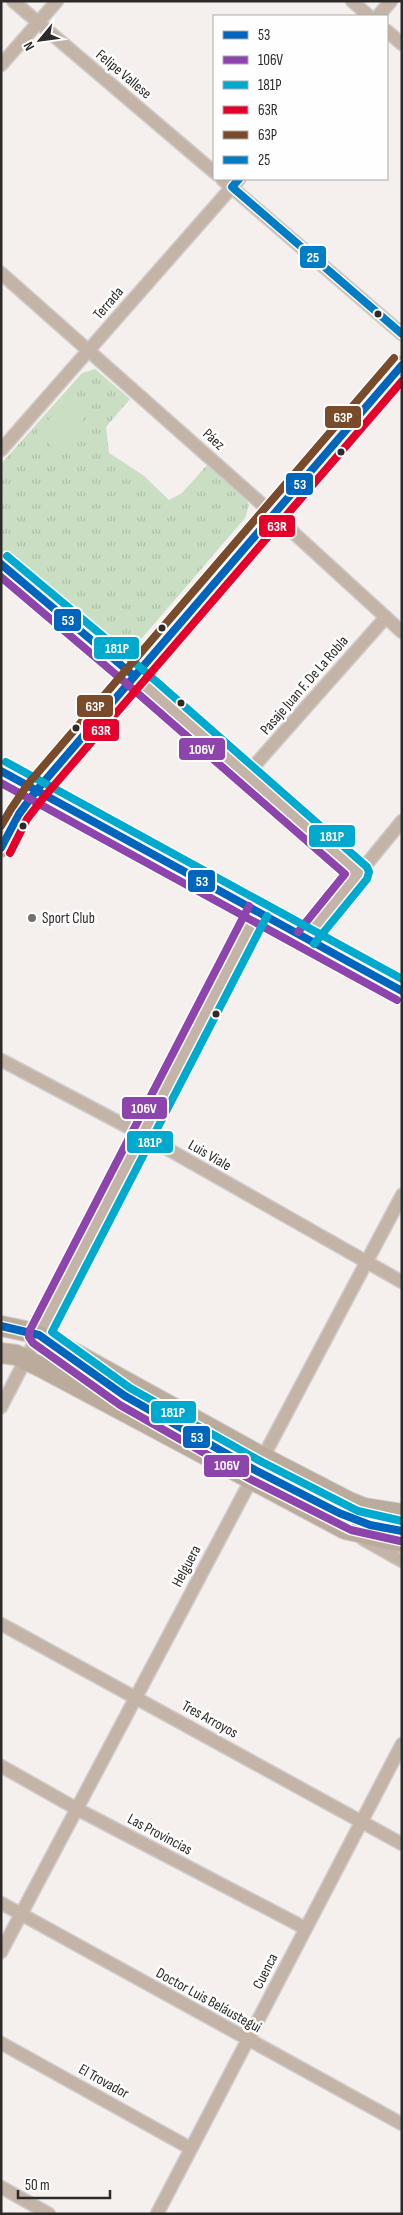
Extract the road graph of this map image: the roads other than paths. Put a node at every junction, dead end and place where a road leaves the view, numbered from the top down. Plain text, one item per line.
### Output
1 (13, 1) edge
2 (57, 1) edge
3 (352, 1) edge
4 (391, 1) edge
5 (368, 15) edge
6 (379, 15) edge
7 (38, 23) junction
8 (388, 32) edge
9 (402, 44) edge
10 (1, 64) edge
11 (213, 171) edge
12 (231, 182) edge
13 (1, 273) edge
14 (402, 334) edge
15 (89, 349) junction
16 (402, 365) edge
17 (1, 450) edge
18 (273, 514) junction
19 (1, 564) edge
20 (386, 617) junction
21 (402, 632) edge
22 (134, 676) junction
23 (1, 772) edge
24 (247, 774) junction
25 (36, 791) junction
26 (402, 821) edge
27 (1, 848) edge
28 (359, 873) junction
29 (258, 911) junction
30 (306, 938) junction
31 (402, 990) edge
32 (1, 1060) edge
33 (143, 1135) junction
34 (402, 1195) edge
35 (365, 1263) junction
36 (402, 1282) edge
37 (1, 1326) edge
38 (39, 1335) junction
39 (1, 1353) edge
40 (25, 1359) junction
41 (1, 1407) edge
42 (262, 1457) junction
43 (250, 1480) junction
44 (402, 1514) edge
45 (345, 1529) junction
46 (402, 1542) edge
47 (402, 1561) edge
48 (1, 1624) edge
49 (136, 1697) junction
50 (402, 1744) edge
51 (1, 1766) edge
52 (77, 1809) junction
53 (362, 1822) junction
54 (402, 1844) edge
55 (1, 1903) edge
56 (22, 1914) junction
57 (305, 1928) junction
58 (1, 1952) edge
59 (248, 2040) junction
60 (1, 2043) edge
61 (402, 2124) edge
62 (190, 2148) junction
63 (1, 2187) edge
64 (49, 2214) edge
65 (157, 2214) edge

1 - 7 street, Felipe Vallese
2 - 7 street
3 - 5 street
4 - 6 street
7 - 10 street
7 - 11 street, Felipe Vallese
8 - 9 street
12 - 14 street
12 - 15 street, Terrada
13 - 15 street, Páez
15 - 17 street, Terrada
15 - 18 street, Páez
16 - 18 main road
18 - 20 street, Páez
18 - 22 main road
19 - 22 street
20 - 21 street, Páez
20 - 24 street, Pasaje Juan F. De La Robla
22 - 24 street
22 - 25 main road
23 - 25 main road
24 - 28 street
25 - 27 main road
25 - 29 main road
26 - 28 street
28 - 30 street
29 - 30 main road
29 - 33 street
30 - 31 main road
32 - 33 street, Luis Viale
33 - 35 street, Luis Viale
33 - 38 street
34 - 35 street, Helguera
35 - 36 street, Luis Viale
35 - 42 street, Helguera
37 - 38 main road
38 - 40 street
38 - 42 main road
39 - 40 main road
40 - 41 street
40 - 43 main road
42 - 43 street, Helguera
42 - 44 main road
43 - 45 main road
43 - 49 street, Helguera
45 - 46 main road
45 - 47 street
48 - 49 street, Tres Arroyos
49 - 52 street, Helguera
49 - 53 street, Tres Arroyos
50 - 53 street, Cuenca
51 - 52 street, Las Provincias
52 - 56 street, Helguera
52 - 57 street, Las Provincias
53 - 54 street, Tres Arroyos
53 - 57 street, Cuenca
55 - 56 street, Doctor Luis Beláustegui
56 - 58 street, Helguera
56 - 59 street, Doctor Luis Beláustegui
57 - 59 street, Cuenca
59 - 61 street, Doctor Luis Beláustegui
59 - 62 street, Cuenca
60 - 62 street, El Trovador
62 - 65 street, Cuenca
63 - 64 street

